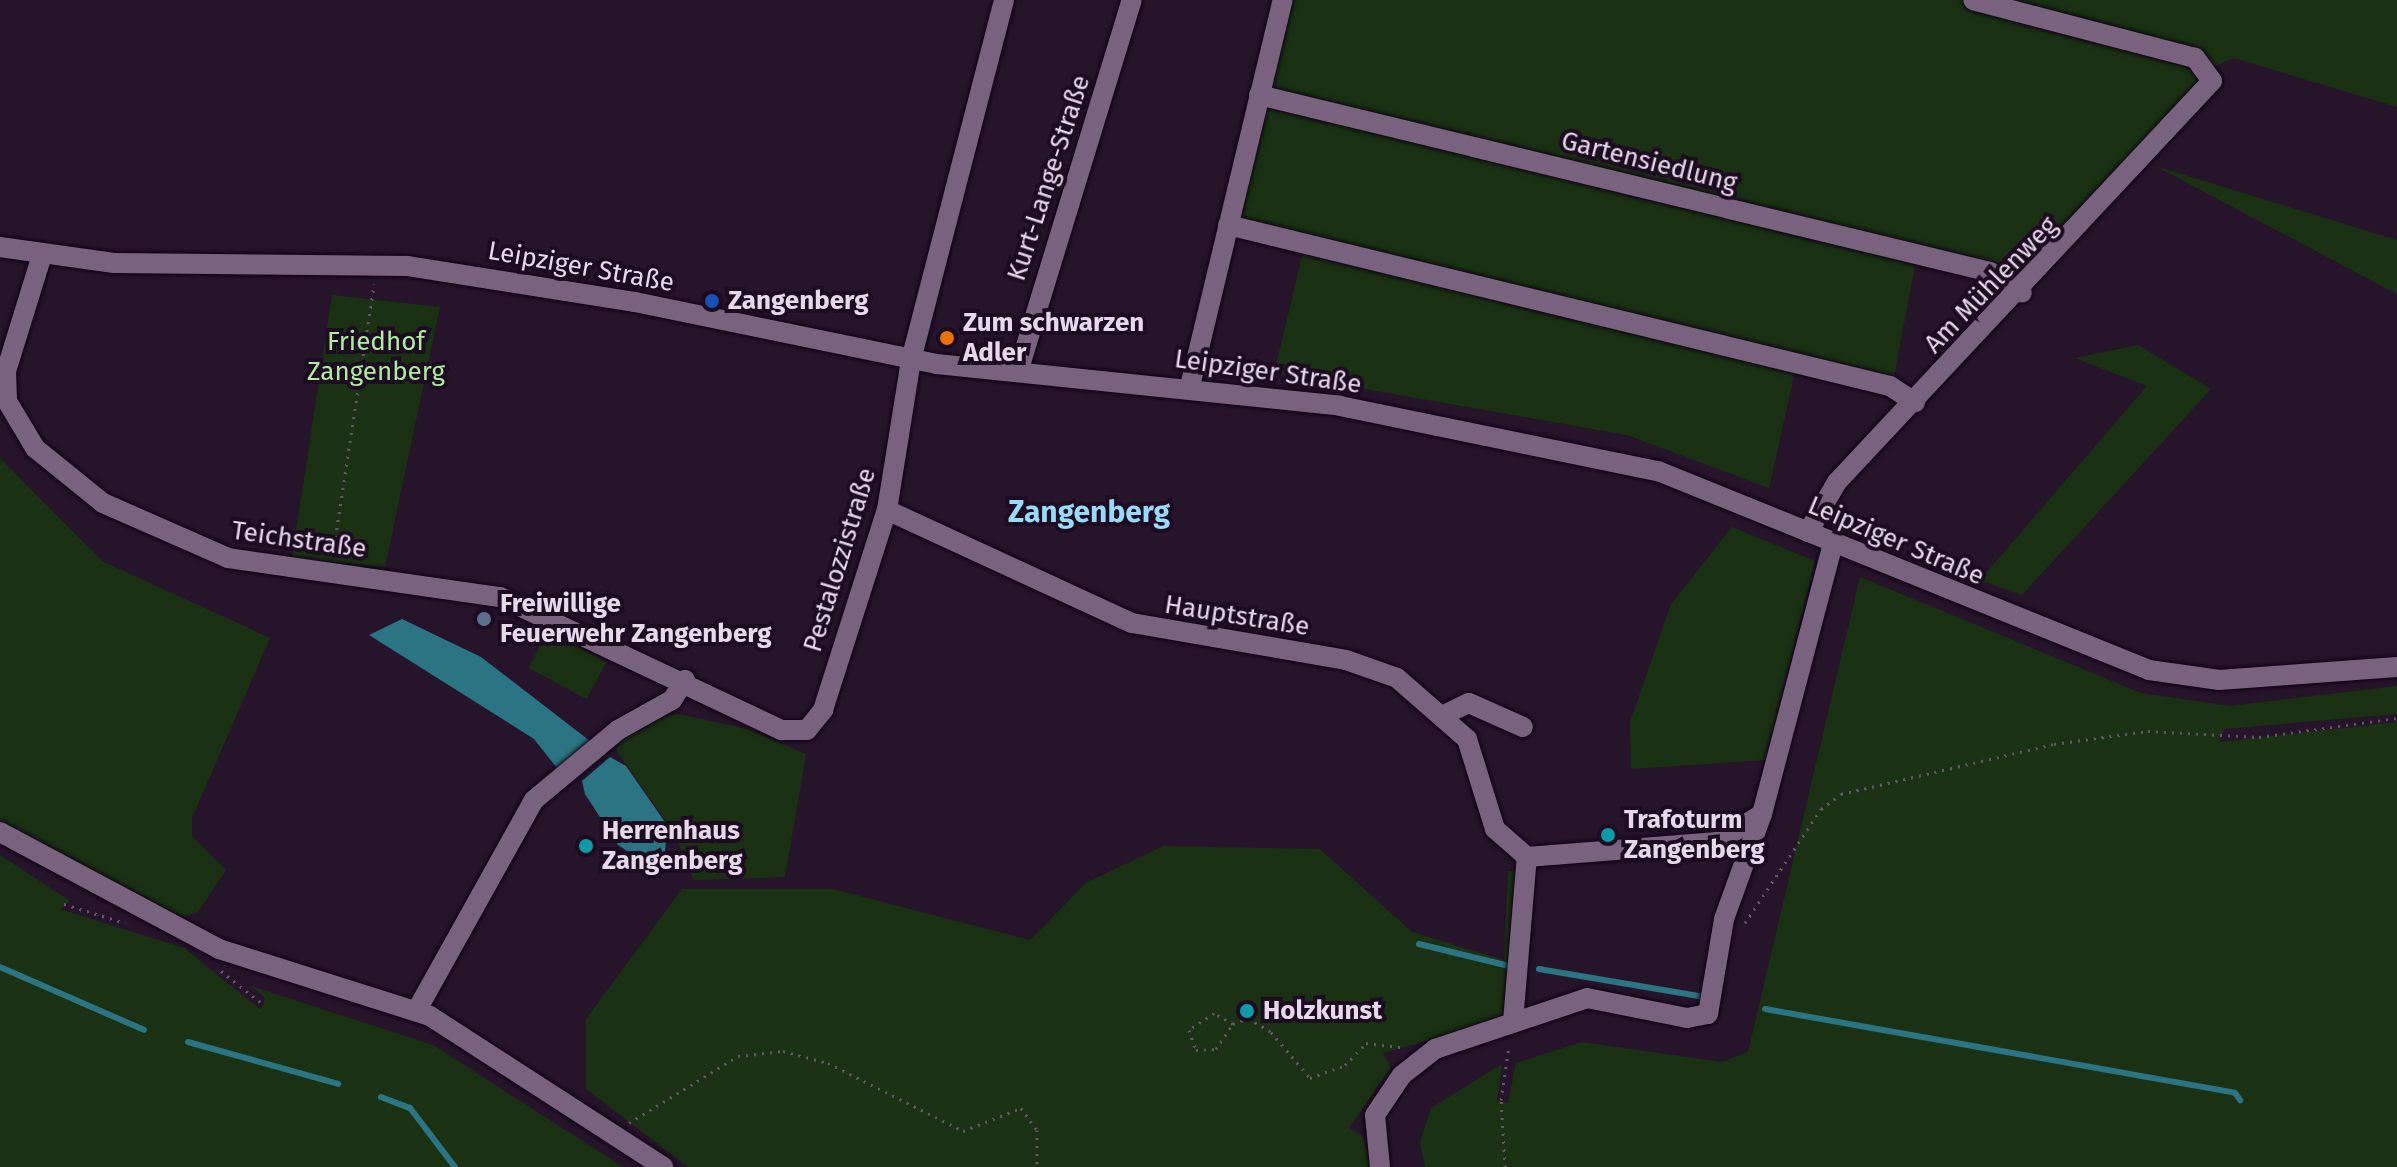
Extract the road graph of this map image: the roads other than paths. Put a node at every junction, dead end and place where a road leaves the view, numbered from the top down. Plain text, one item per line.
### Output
1 (1004, 0) edge
2 (1132, 0) edge
3 (1283, 0) edge
4 (1973, 0) edge
5 (1259, 95) junction
6 (1228, 225) junction
7 (0, 247) edge
8 (42, 255) junction
9 (2022, 293) junction
10 (8, 338) edge
11 (911, 360) junction
12 (1018, 372) junction
13 (1190, 386) junction
14 (1915, 402) junction
15 (887, 510) junction
16 (1808, 532) junction
17 (1833, 543) junction
18 (2397, 667) edge
19 (685, 680) junction
20 (1446, 714) junction
21 (814, 725) joint
22 (1523, 727) dead end
23 (1762, 814) junction
24 (0, 832) edge
25 (1527, 857) junction
26 (417, 1010) junction
27 (1513, 1022) junction
28 (663, 1167) edge
29 (1380, 1167) edge

1 - 11 street
2 - 12 street, Kurt-Lange-Straße
3 - 5 street
4 - 9 street, Am Mühlenweg
5 - 6 street
5 - 9 street, Gartensiedlung
6 - 13 street
6 - 14 street
7 - 8 street, Leipziger Straße
8 - 10 street, Teichstraße
8 - 11 street, Leipziger Straße
9 - 14 street, Am Mühlenweg
10 - 19 street, Teichstraße
11 - 12 street, Leipziger Straße
11 - 15 street, Pestalozzistraße
12 - 13 street, Leipziger Straße
13 - 16 street, Leipziger Straße
14 - 16 street, Am Mühlenweg
15 - 20 street, Hauptstraße
15 - 21 street, Pestalozzistraße
16 - 17 street, Leipziger Straße
17 - 18 street, Leipziger Straße
17 - 23 street
19 - 21 street, Teichstraße
19 - 26 street
20 - 22 street
20 - 25 street, Hauptstraße
23 - 25 street
23 - 27 street
24 - 26 street
25 - 27 street
26 - 28 street
27 - 29 street

